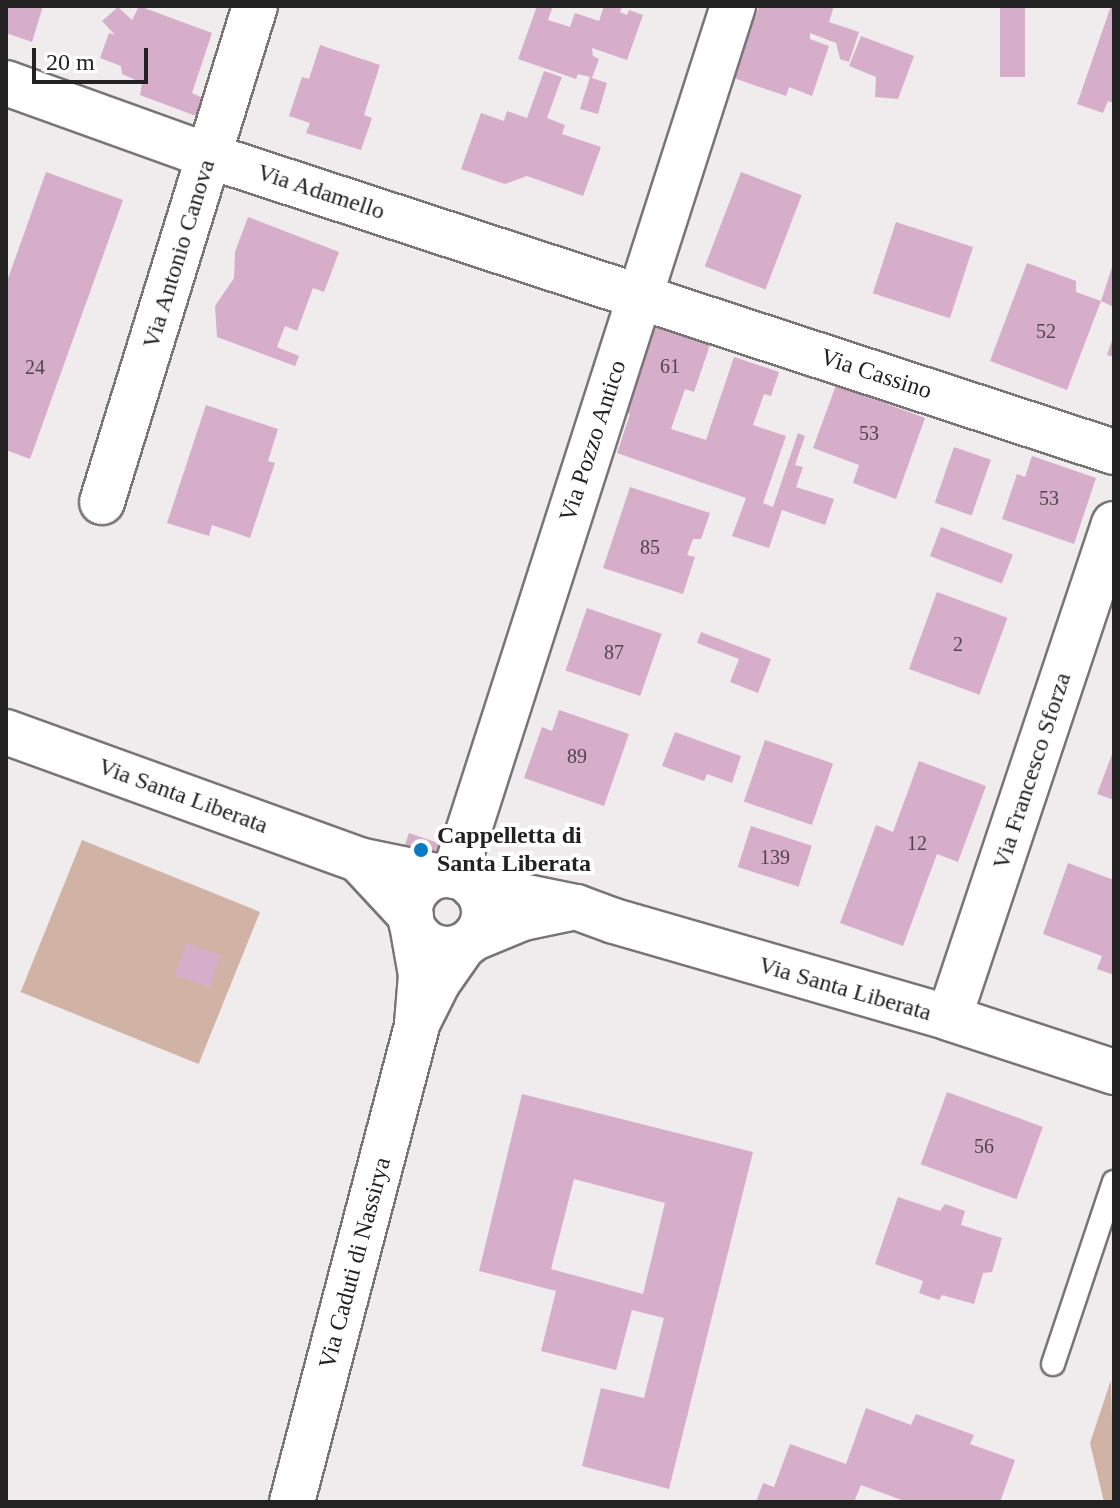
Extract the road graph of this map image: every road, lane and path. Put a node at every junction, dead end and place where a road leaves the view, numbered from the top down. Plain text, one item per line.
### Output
1 (255, 6) edge
2 (733, 6) edge
3 (6, 83) edge
4 (209, 156) junction
5 (639, 296) junction
6 (1114, 452) edge
7 (102, 502) dead end
8 (1114, 524) edge
9 (6, 732) edge
10 (359, 860) junction
11 (454, 879) junction
12 (576, 907) junction
13 (411, 920) junction
14 (469, 941) junction
15 (949, 1018) junction
16 (417, 1024) junction
17 (1114, 1072) edge
18 (1114, 1182) edge
19 (1053, 1364) dead end
20 (292, 1502) edge

1 - 4 street, Via Antonio Canova
2 - 5 street, Via Pozzo Antico
3 - 4 street, Via Adamello
4 - 5 street, Via Adamello
4 - 7 street, Via Antonio Canova
5 - 6 street, Via Cassino
5 - 11 street, Via Pozzo Antico
8 - 15 street, Via Francesco Sforza
9 - 10 street, Via Santa Liberata
10 - 11 street, Via Santa Liberata
10 - 13 street, Via Santa Liberata
11 - 12 street, Via Santa Liberata
11 - 13 street
11 - 14 street
12 - 14 street, Via Santa Liberata
12 - 15 street, Via Santa Liberata
13 - 14 street
13 - 16 street
14 - 16 street
15 - 17 street, Via Santa Liberata
16 - 20 street, Via Caduti di Nassirya
18 - 19 lane

